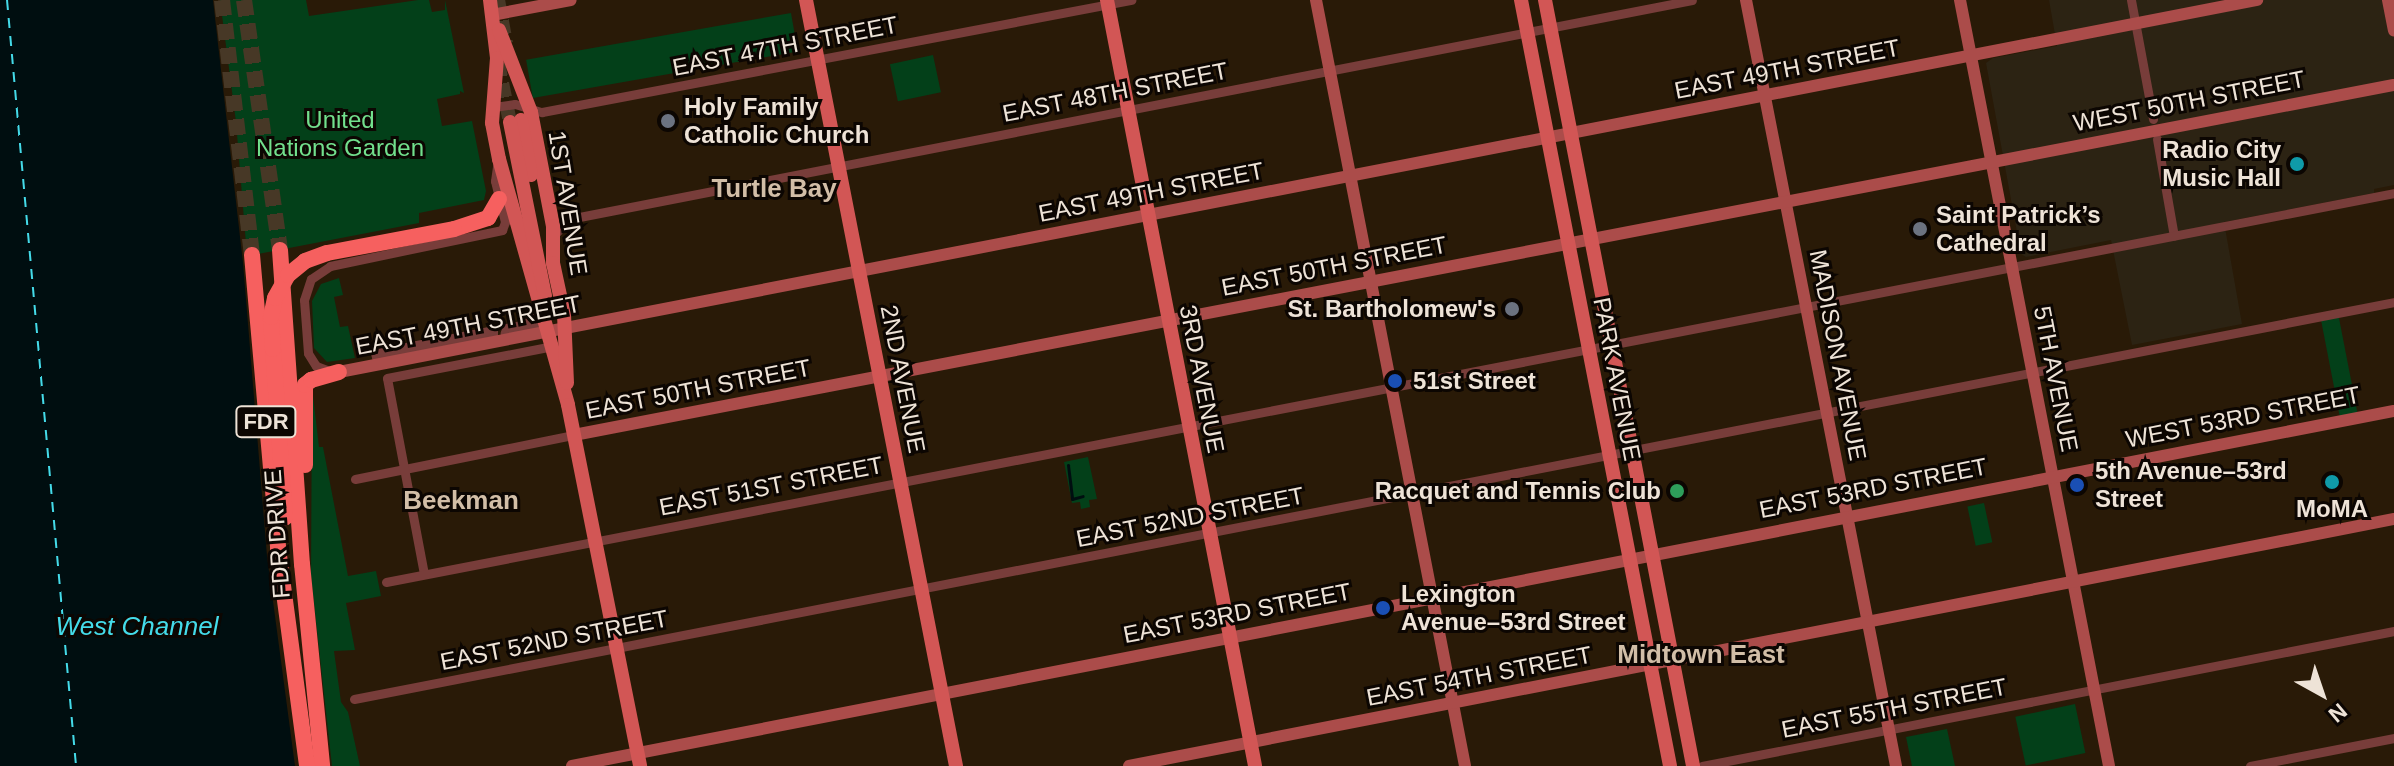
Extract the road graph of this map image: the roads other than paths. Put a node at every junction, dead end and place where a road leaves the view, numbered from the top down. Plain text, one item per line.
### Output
1 (571, 0) edge
2 (806, 0) edge
3 (1131, 0) edge
4 (1316, 0) edge
5 (1521, 0) edge
6 (1545, 0) edge
7 (1692, 0) edge
8 (1746, 0) edge
9 (1960, 0) edge
10 (2131, 0) edge
11 (2257, 0) edge
12 (2388, 0) edge
13 (1107, 2) edge
14 (491, 7) edge
15 (2135, 23) junction
16 (1550, 29) junction
17 (2394, 30) edge
18 (1528, 34) junction
19 (1971, 55) junction
20 (818, 60) junction
21 (1330, 72) junction
22 (2394, 85) edge
23 (1765, 96) junction
24 (494, 107) junction
25 (1128, 110) junction
26 (521, 118) junction
27 (2153, 119) dead end
28 (1570, 134) junction
29 (1548, 138) junction
30 (2157, 139) dead end
31 (499, 159) junction
32 (1992, 161) junction
33 (838, 166) junction
34 (1351, 176) junction
35 (2394, 193) edge
36 (499, 199) junction
37 (1785, 201) junction
38 (1148, 215) junction
39 (2174, 236) junction
40 (554, 238) junction
41 (1591, 239) junction
42 (1568, 243) junction
43 (280, 250) tunnel mouth
44 (252, 255) tunnel mouth
45 (2012, 268) junction
46 (859, 271) junction
47 (1371, 281) junction
48 (2394, 302) edge
49 (1806, 307) junction
50 (1169, 321) junction
51 (551, 332) junction
52 (493, 335) joint
53 (1611, 345) junction
54 (1589, 349) junction
55 (339, 372) junction
56 (2033, 373) junction
57 (880, 377) junction
58 (1392, 387) junction
59 (2394, 411) edge
60 (1826, 412) junction
61 (1189, 426) junction
62 (574, 435) junction
63 (1632, 451) junction
64 (1610, 456) junction
65 (405, 469) junction
66 (2053, 475) junction
67 (355, 479) dead end
68 (900, 482) junction
69 (1413, 493) junction
70 (1847, 516) junction
71 (2394, 519) edge
72 (299, 534) junction
73 (1210, 534) junction
74 (596, 540) junction
75 (1652, 555) junction
76 (1630, 559) junction
77 (424, 574) junction
78 (386, 582) dead end
79 (2074, 583) junction
80 (284, 588) junction
81 (923, 589) junction
82 (1433, 598) junction
83 (1868, 623) junction
84 (2394, 631) edge
85 (1230, 637) junction
86 (617, 647) junction
87 (1673, 661) junction
88 (1650, 665) junction
89 (2095, 688) junction
90 (943, 693) junction
91 (354, 699) dead end
92 (1453, 703) junction
93 (1888, 729) junction
94 (2394, 738) edge
95 (1251, 743) junction
96 (639, 760) edge
97 (307, 766) edge
98 (322, 766) edge
99 (572, 766) edge
100 (956, 766) edge
101 (1129, 766) edge
102 (1255, 766) edge
103 (1465, 766) edge
104 (1670, 766) edge
105 (1693, 766) edge
106 (1702, 766) edge
107 (1896, 766) edge
108 (2109, 766) edge
109 (2250, 766) edge

1 - 14 main road
2 - 20 main road, 2ND AVENUE
3 - 13 street, EAST 47TH STREET
4 - 21 main road
5 - 18 main road, PARK AVENUE
6 - 16 main road, PARK AVENUE
7 - 16 street, EAST 48TH STREET
8 - 23 main road, MADISON AVENUE
9 - 19 main road, 5TH AVENUE
10 - 15 street
11 - 15 main road, EAST 49TH STREET
12 - 17 main road
13 - 20 street, EAST 47TH STREET
13 - 25 main road, 3RD AVENUE
14 - 24 main road, 1ST AVENUE
14 - 26 main road, 1ST AVENUE
15 - 19 main road, EAST 49TH STREET
15 - 27 street
16 - 18 street, EAST 48TH STREET
16 - 28 main road, PARK AVENUE
18 - 21 street, EAST 48TH STREET
18 - 29 main road, PARK AVENUE
19 - 23 main road, EAST 49TH STREET
19 - 32 main road, 5TH AVENUE
20 - 26 street, EAST 47TH STREET
20 - 33 main road, 2ND AVENUE
21 - 25 street, EAST 48TH STREET
21 - 34 main road
22 - 32 main road, WEST 50TH STREET
23 - 28 main road, EAST 49TH STREET
23 - 37 main road, MADISON AVENUE
24 - 26 street, EAST 47TH STREET
24 - 31 main road, 1ST AVENUE
25 - 33 street, EAST 48TH STREET
25 - 38 main road, 3RD AVENUE
26 - 40 main road, 1ST AVENUE
26 - 51 main road
28 - 29 main road, EAST 49TH STREET
28 - 41 main road, PARK AVENUE
29 - 34 main road, EAST 49TH STREET
29 - 42 main road, PARK AVENUE
30 - 39 street
31 - 36 street
31 - 51 main road, 1ST AVENUE
32 - 37 main road, EAST 50TH STREET
32 - 45 main road, 5TH AVENUE
33 - 40 street, EAST 48TH STREET
33 - 46 main road, 2ND AVENUE
34 - 38 main road, EAST 49TH STREET
34 - 47 main road
35 - 39 street, EAST 51ST STREET
36 - 55 street
36 - 80 highway, bridge
37 - 41 main road, EAST 50TH STREET
37 - 49 main road, MADISON AVENUE
38 - 46 main road, EAST 49TH STREET
38 - 50 main road, 3RD AVENUE
39 - 45 street, EAST 51ST STREET
40 - 51 main road, 1ST AVENUE
41 - 42 main road, EAST 50TH STREET
41 - 53 main road, PARK AVENUE
42 - 47 main road, EAST 50TH STREET
42 - 54 main road, PARK AVENUE
43 - 72 highway, FDR DRIVE / FDR
44 - 80 highway, FDR DRIVE / FDR
45 - 49 street, EAST 51ST STREET
45 - 56 main road, 5TH AVENUE
46 - 51 main road, EAST 49TH STREET
46 - 57 main road, 2ND AVENUE
47 - 50 main road, EAST 50TH STREET
47 - 58 main road
48 - 56 street, EAST 52ND STREET
49 - 53 street, EAST 51ST STREET
49 - 60 main road, MADISON AVENUE
50 - 57 main road, EAST 50TH STREET
50 - 61 main road, 3RD AVENUE
51 - 55 main road, EAST 49TH STREET
51 - 62 main road, 1ST AVENUE
51 - 65 street
52 - 52 street
53 - 54 street, EAST 51ST STREET
53 - 63 main road, PARK AVENUE
54 - 58 street, EAST 51ST STREET
54 - 64 main road, PARK AVENUE
55 - 72 highway
56 - 60 street, EAST 52ND STREET
56 - 66 main road, 5TH AVENUE
57 - 62 main road, EAST 50TH STREET
57 - 68 main road, 2ND AVENUE
58 - 61 street, EAST 51ST STREET
58 - 69 main road
59 - 66 main road, WEST 53RD STREET
60 - 63 street, EAST 52ND STREET
60 - 70 main road, MADISON AVENUE
61 - 68 street, EAST 51ST STREET
61 - 73 main road, 3RD AVENUE
62 - 65 street, EAST 50TH STREET
62 - 74 main road, 1ST AVENUE
63 - 64 street, EAST 52ND STREET
63 - 75 main road, PARK AVENUE
64 - 69 street, EAST 52ND STREET
64 - 76 main road, PARK AVENUE
65 - 67 street, EAST 50TH STREET
65 - 77 street
66 - 70 main road, EAST 53RD STREET
66 - 79 main road, 5TH AVENUE
68 - 74 street, EAST 51ST STREET
68 - 81 main road, 2ND AVENUE
69 - 73 street, EAST 52ND STREET
69 - 82 main road
70 - 75 main road, EAST 53RD STREET
70 - 83 main road, MADISON AVENUE
71 - 79 main road, EAST 54TH STREET
72 - 98 highway, FDR DRIVE / FDR
73 - 81 street, EAST 52ND STREET
73 - 85 main road, 3RD AVENUE
74 - 77 street, EAST 51ST STREET
74 - 86 main road, 1ST AVENUE
75 - 76 main road, EAST 53RD STREET
75 - 87 main road, PARK AVENUE
76 - 82 main road, EAST 53RD STREET
76 - 88 main road, PARK AVENUE
77 - 78 street, EAST 51ST STREET
79 - 83 main road, EAST 54TH STREET
79 - 89 main road, 5TH AVENUE
80 - 97 highway, FDR DRIVE / FDR
81 - 86 street, EAST 52ND STREET
81 - 90 main road, 2ND AVENUE
82 - 85 main road, EAST 53RD STREET
82 - 92 main road
83 - 87 main road, EAST 54TH STREET
83 - 93 main road, MADISON AVENUE
84 - 89 street, EAST 55TH STREET
85 - 90 main road, EAST 53RD STREET
85 - 95 main road, 3RD AVENUE
86 - 91 street, EAST 52ND STREET
86 - 96 main road, 1ST AVENUE
87 - 88 main road, EAST 54TH STREET
87 - 105 main road, PARK AVENUE
88 - 92 main road, EAST 54TH STREET
88 - 104 main road, PARK AVENUE
89 - 93 street, EAST 55TH STREET
89 - 108 main road, 5TH AVENUE
90 - 96 main road, EAST 53RD STREET
90 - 100 main road, 2ND AVENUE
92 - 95 main road, EAST 54TH STREET
92 - 103 main road
93 - 106 street, EAST 55TH STREET
93 - 107 main road, MADISON AVENUE
94 - 109 street
95 - 101 main road, EAST 54TH STREET
95 - 102 main road, 3RD AVENUE
96 - 99 main road, EAST 53RD STREET

